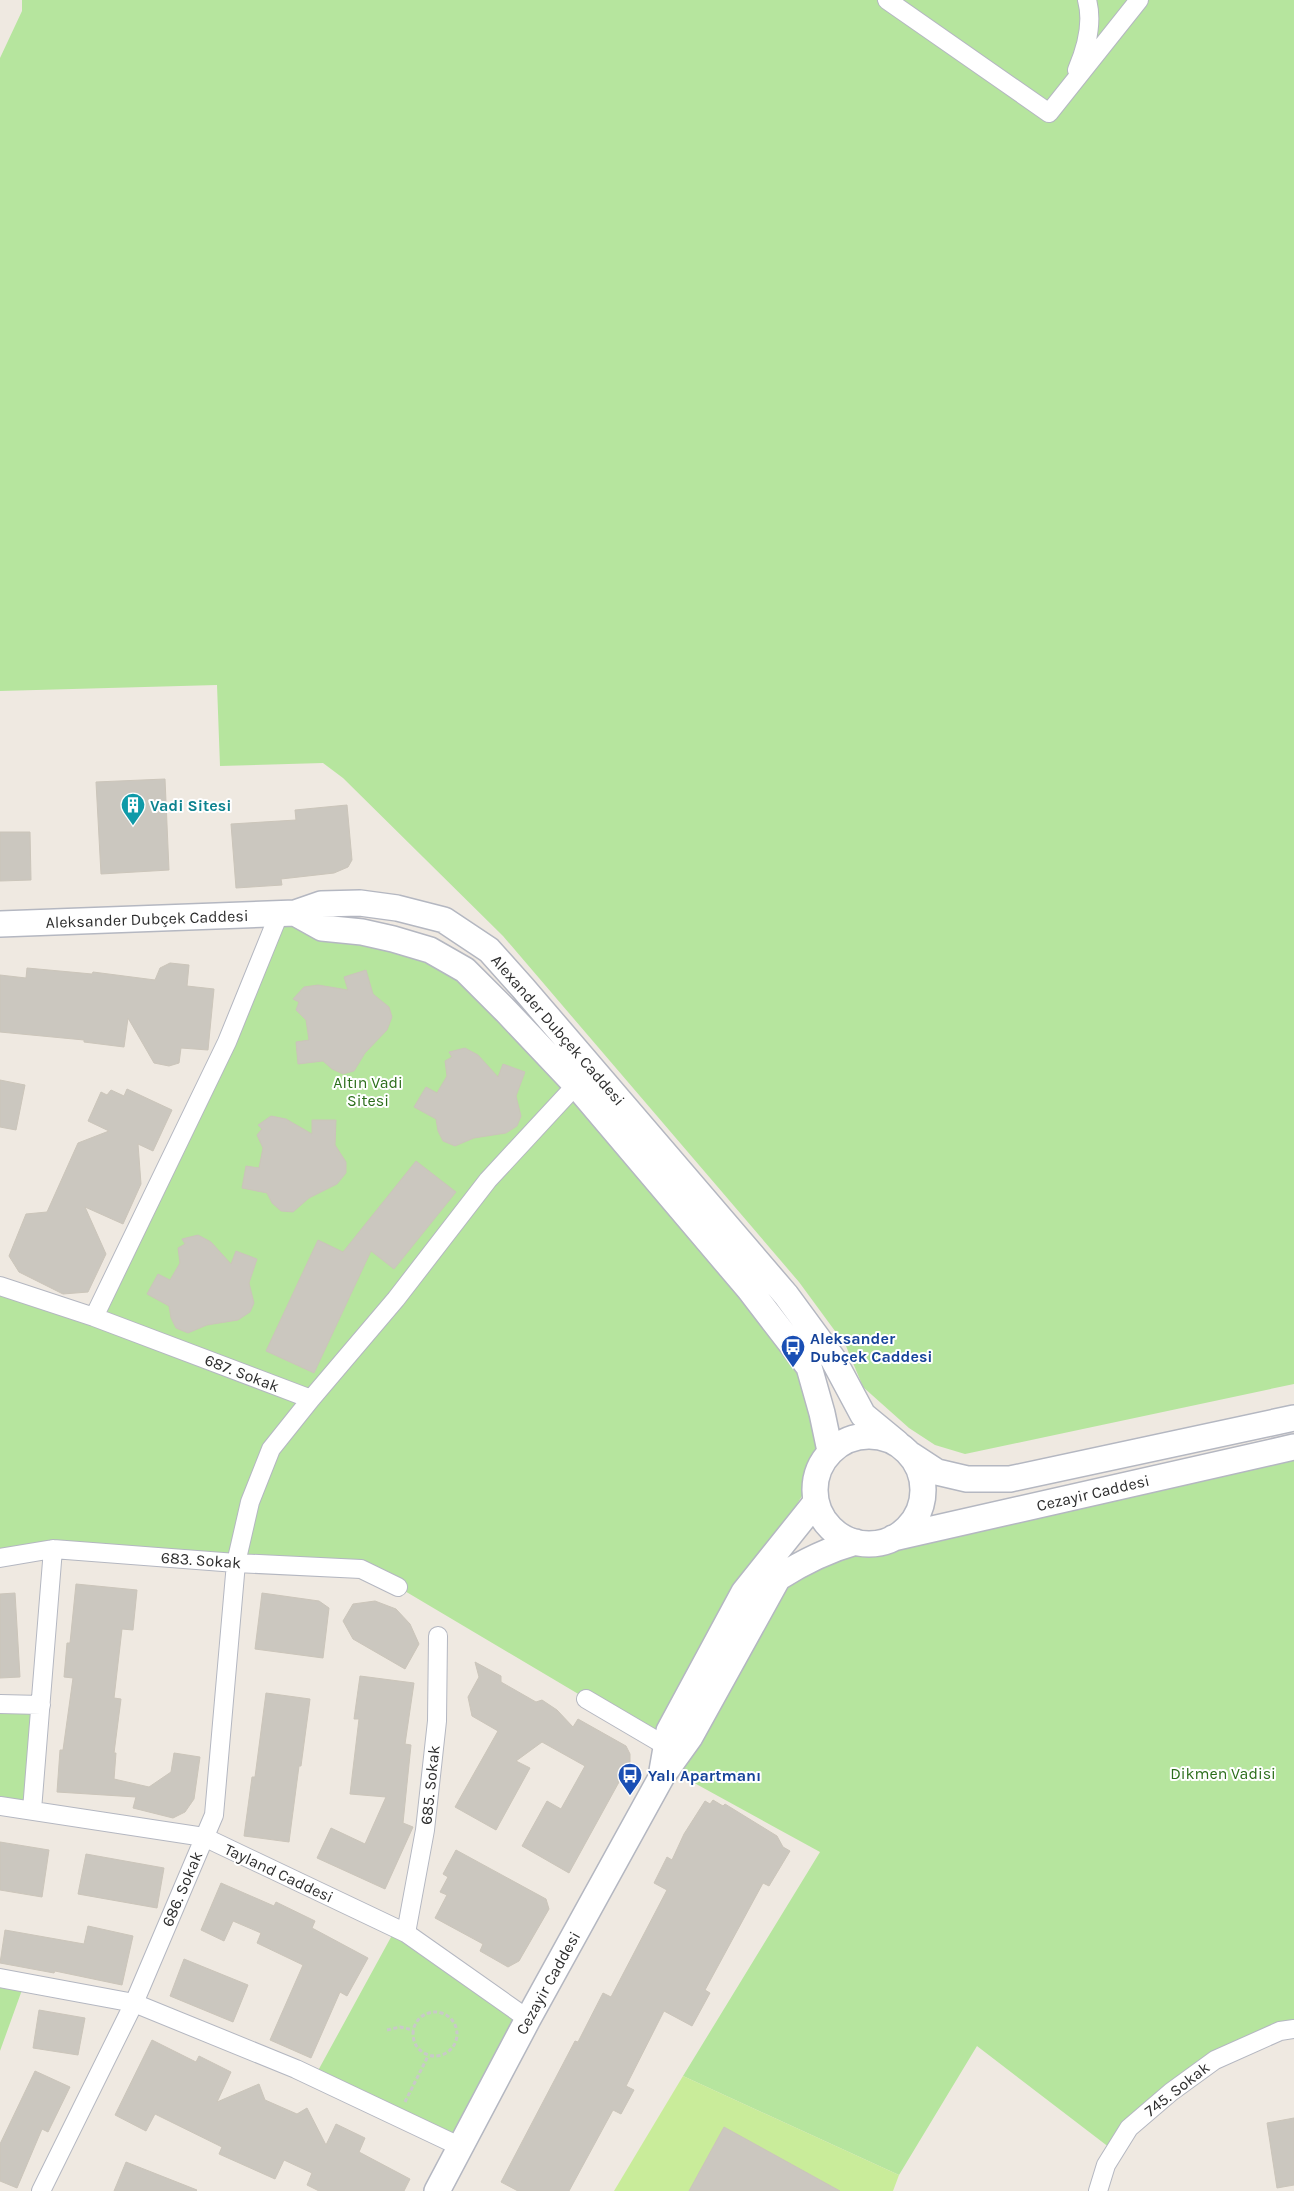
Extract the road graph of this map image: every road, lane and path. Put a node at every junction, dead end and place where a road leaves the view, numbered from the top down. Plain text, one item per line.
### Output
1 (887, 0) edge
2 (1087, 0) edge
3 (1139, 0) edge
4 (1068, 88) junction
5 (287, 913) junction
6 (0, 924) edge
7 (576, 1085) junction
8 (0, 1286) edge
9 (94, 1317) junction
10 (311, 1399) junction
11 (1294, 1418) edge
12 (1294, 1447) edge
13 (904, 1449) junction
14 (830, 1451) junction
15 (816, 1502) junction
16 (893, 1538) junction
17 (856, 1542) junction
18 (53, 1549) junction
19 (0, 1558) edge
20 (236, 1563) junction
21 (398, 1587) dead end
22 (745, 1613) junction
23 (438, 1636) dead end
24 (586, 1699) dead end
25 (0, 1704) edge
26 (41, 1705) junction
27 (675, 1738) junction
28 (0, 1806) edge
29 (32, 1810) junction
30 (204, 1837) junction
31 (406, 1933) junction
32 (0, 1978) edge
33 (134, 2003) junction
34 (528, 2019) junction
35 (1294, 2029) edge
36 (387, 2030) dead end
37 (413, 2030) junction
38 (428, 2056) junction
39 (397, 2116) junction
40 (461, 2147) junction
41 (41, 2191) edge
42 (437, 2191) edge
43 (1098, 2191) edge

1 - 4 street
2 - 4 street
3 - 4 street
5 - 6 main road, Aleksander Dubçek Caddesi
5 - 7 main road, Alexander Dubçek Caddesi
5 - 9 street
5 - 13 main road, Alexander Dubçek Caddesi
7 - 10 street
7 - 14 main road, Alexander Dubçek Caddesi
8 - 9 street, 687. Sokak
9 - 10 street, 687. Sokak
10 - 20 street
11 - 13 main road, Cezayir Caddesi
12 - 16 main road, Cezayir Caddesi
13 - 14 main road
13 - 16 main road
14 - 15 main road
15 - 17 main road
15 - 22 main road, Cezayir Caddesi
16 - 17 main road
17 - 22 main road, Cezayir Caddesi
18 - 19 street, 683. Sokak
18 - 20 street, 683. Sokak
18 - 26 street
20 - 21 street, 683. Sokak
20 - 30 street, 686. Sokak
22 - 27 main road, Cezayir Caddesi
23 - 31 street, 685. Sokak
24 - 27 street
25 - 26 street
26 - 29 street
27 - 34 main road, Cezayir Caddesi
28 - 29 street, Tayland Caddesi
29 - 30 street, Tayland Caddesi
30 - 31 street, Tayland Caddesi
30 - 33 street, 686. Sokak
31 - 34 street, Tayland Caddesi
32 - 33 street
33 - 39 street
33 - 41 street, 686. Sokak
34 - 40 main road, Cezayir Caddesi
35 - 43 street, 745. Sokak
36 - 37 path
37 - 38 path
37 - 38 path
38 - 39 path
39 - 40 street
40 - 42 main road, Cezayir Caddesi

